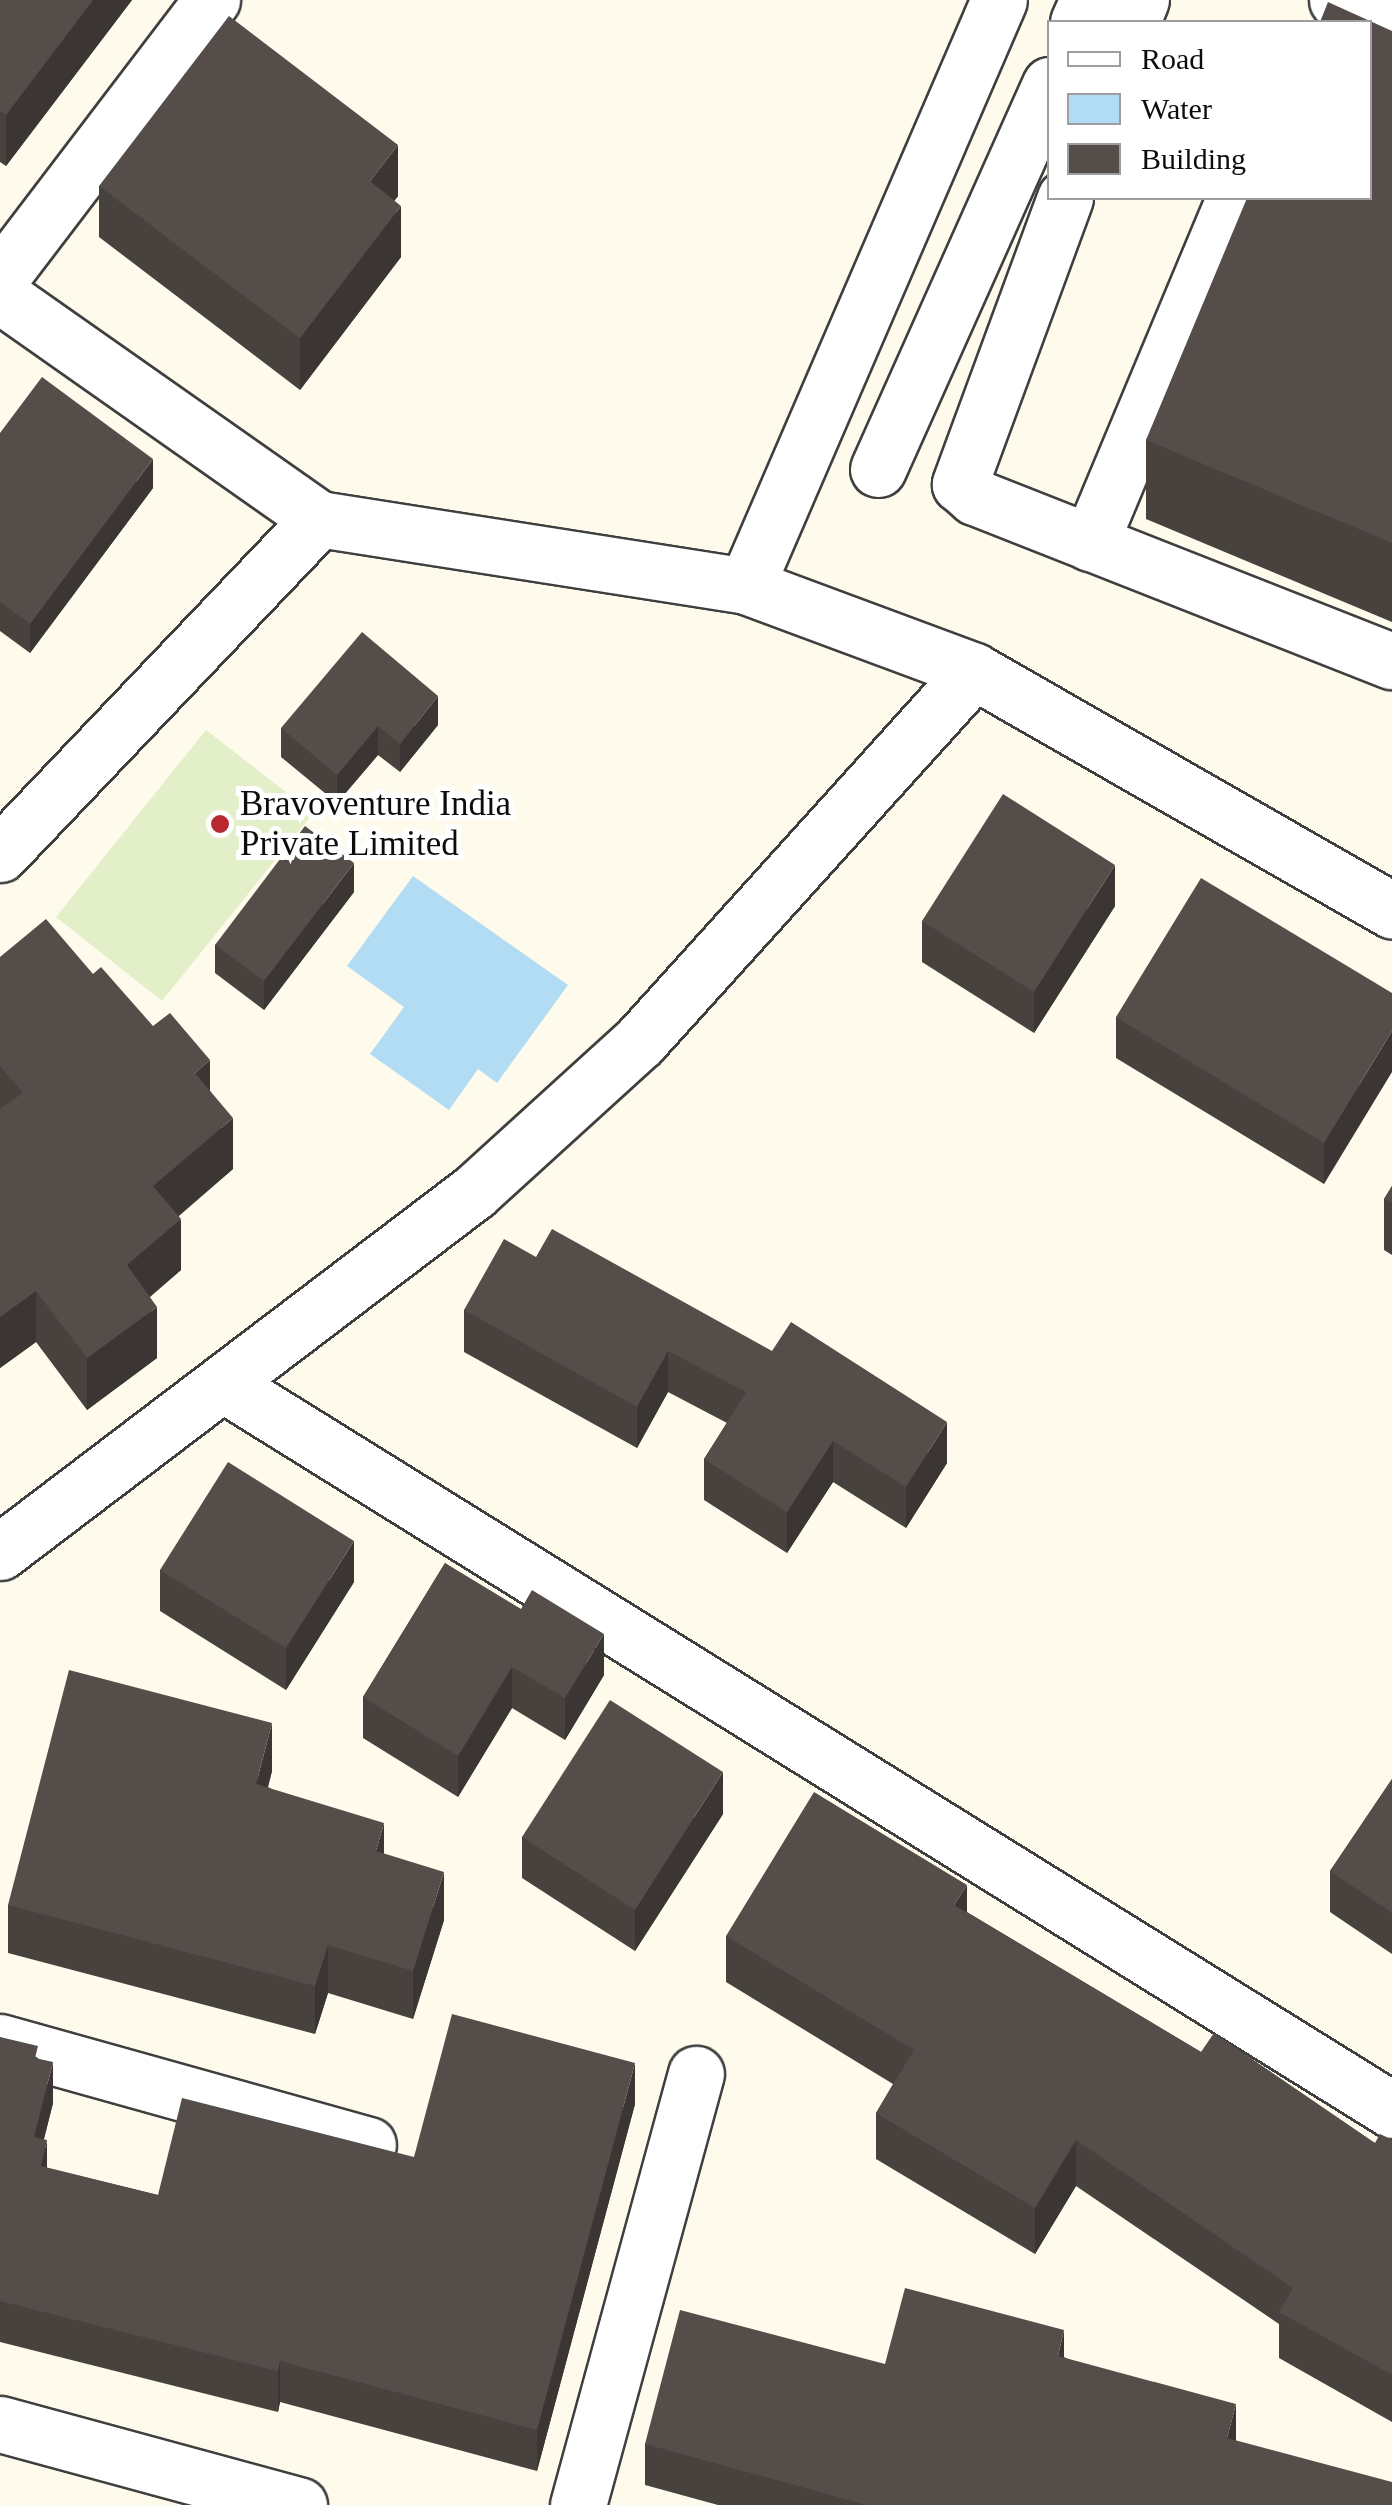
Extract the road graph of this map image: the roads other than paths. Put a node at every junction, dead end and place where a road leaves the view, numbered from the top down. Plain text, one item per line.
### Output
1 (212, 0) edge
2 (998, 0) edge
3 (1337, 0) edge
4 (1392, 25) edge
5 (1047, 92) edge
6 (1064, 200) edge
7 (1233, 200) edge
8 (0, 278) edge
9 (0, 295) edge
10 (878, 470) dead end
11 (319, 519) junction
12 (1090, 542) junction
13 (746, 586) junction
14 (1392, 660) edge
15 (974, 672) junction
16 (8, 832) edge
17 (1392, 910) edge
18 (225, 1385) junction
19 (0, 1552) edge
20 (0, 2042) edge
21 (696, 2074) dead end
22 (1392, 2110) edge
23 (368, 2146) edge
24 (0, 2424) edge
25 (299, 2505) edge
26 (578, 2505) edge

1 - 8 street
2 - 13 street
3 - 4 street
5 - 10 street
6 - 12 street
7 - 12 street
9 - 11 street
11 - 13 street
11 - 16 street
12 - 14 street
13 - 15 street
15 - 17 street
15 - 18 street
18 - 19 street
18 - 22 street
20 - 23 street
21 - 26 street
24 - 25 street

